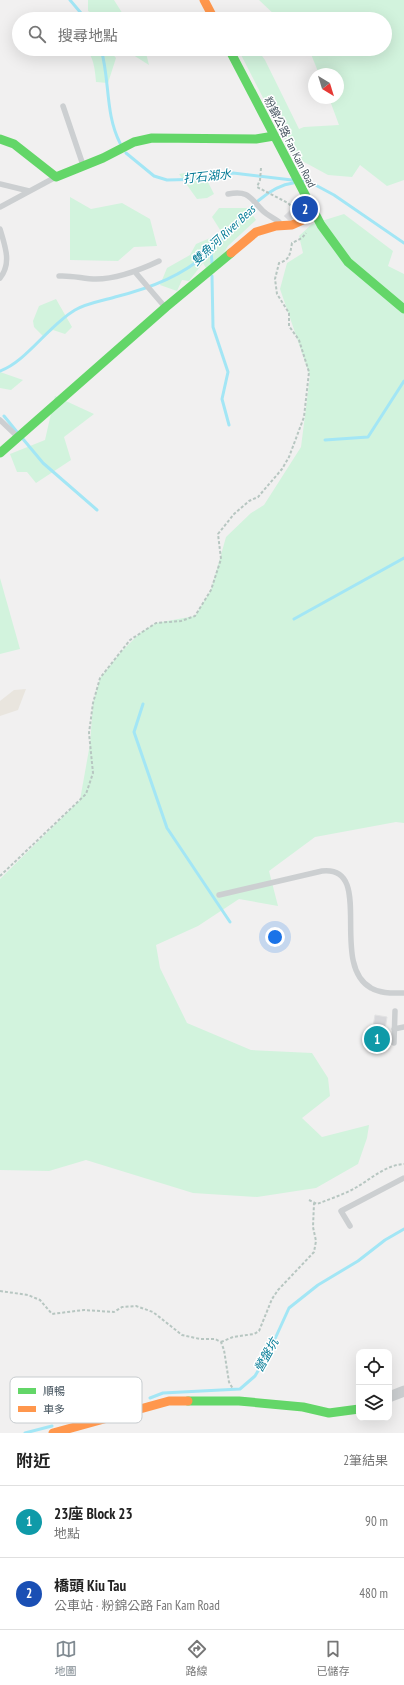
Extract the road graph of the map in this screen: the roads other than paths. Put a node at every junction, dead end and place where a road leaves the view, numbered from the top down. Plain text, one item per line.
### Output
1 (204, 0) edge
2 (210, 12) edge
3 (233, 56) edge
4 (63, 106) dead end
5 (274, 136) junction
6 (0, 139) edge
7 (83, 165) junction
8 (56, 177) junction
9 (0, 184) edge
10 (29, 191) junction
11 (228, 194) dead end
12 (0, 207) edge
13 (314, 215) junction
14 (286, 226) junction
15 (0, 229) edge
16 (159, 262) dead end
17 (135, 272) junction
18 (59, 276) dead end
19 (0, 278) edge
20 (166, 307) junction
21 (404, 308) edge
22 (0, 420) edge
23 (18, 437) junction
24 (0, 453) edge
25 (219, 894) dead end
26 (404, 993) edge
27 (395, 1011) dead end
28 (404, 1027) edge
29 (394, 1028) junction
30 (394, 1043) dead end
31 (404, 1178) edge
32 (350, 1226) dead end
33 (404, 1391) edge
34 (392, 1396) edge
35 (356, 1408) edge
36 (142, 1409) edge
37 (90, 1423) edge
38 (53, 1433) edge

1 - 2 street
3 - 5 street, 粉錦公路 Fan Kam Road
4 - 7 lane
5 - 7 street
5 - 13 street, 粉錦公路 Fan Kam Road
6 - 8 street
7 - 8 street
8 - 10 lane
9 - 10 lane
10 - 12 lane
11 - 14 lane
13 - 14 street
13 - 21 street, 粉錦公路 Fan Kam Road
14 - 20 street
15 - 19 lane
16 - 17 lane
17 - 18 lane
17 - 20 lane
20 - 23 street
22 - 23 lane
23 - 24 street
25 - 26 lane
27 - 29 lane
28 - 29 lane
29 - 30 lane
31 - 32 lane
33 - 34 street
35 - 36 street
37 - 38 street

